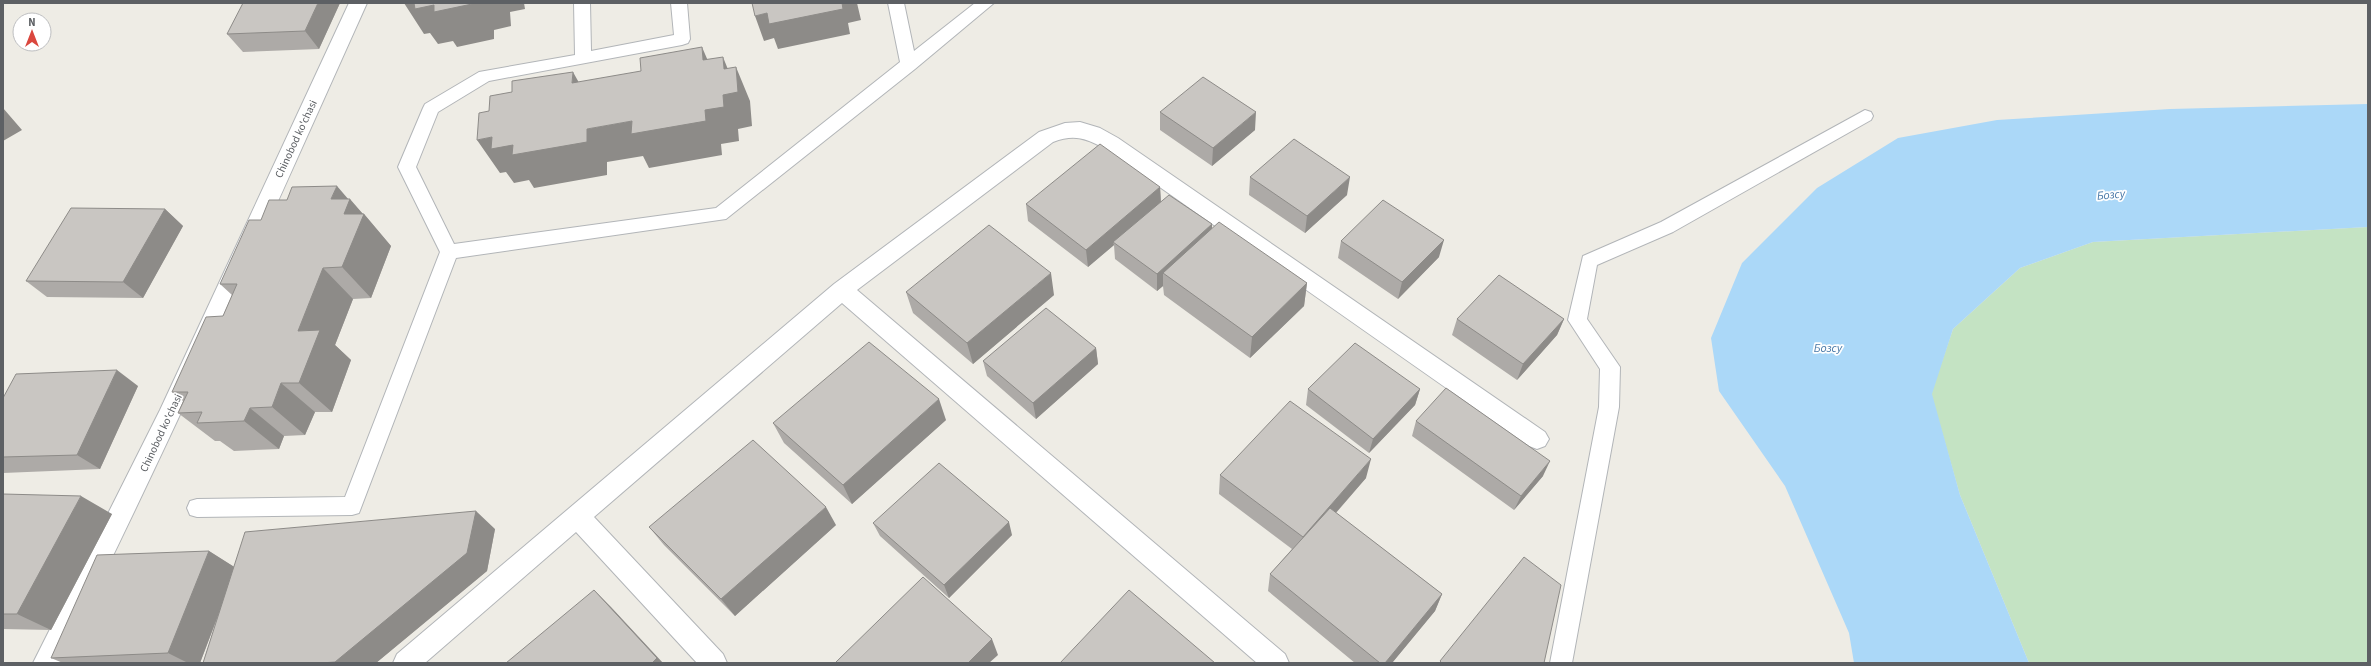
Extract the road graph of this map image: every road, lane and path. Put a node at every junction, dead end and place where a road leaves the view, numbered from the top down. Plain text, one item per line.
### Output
1 (358, 3) edge
2 (582, 3) edge
3 (679, 3) edge
4 (896, 3) edge
5 (986, 3) edge
6 (583, 59) junction
7 (909, 65) junction
8 (1865, 116) dead end
9 (449, 252) junction
10 (842, 290) junction
11 (1537, 439) dead end
12 (197, 508) dead end
13 (578, 517) junction
14 (46, 663) edge
15 (406, 663) edge
16 (714, 663) edge
17 (1276, 663) edge
18 (1562, 663) edge

1 - 14 street, Chinobod ko'chasi
2 - 6 lane
3 - 6 lane
4 - 7 lane
5 - 7 lane
6 - 9 lane
7 - 9 lane
8 - 18 lane
9 - 12 lane
10 - 11 street
10 - 13 street
10 - 17 street
13 - 15 street
13 - 16 street

